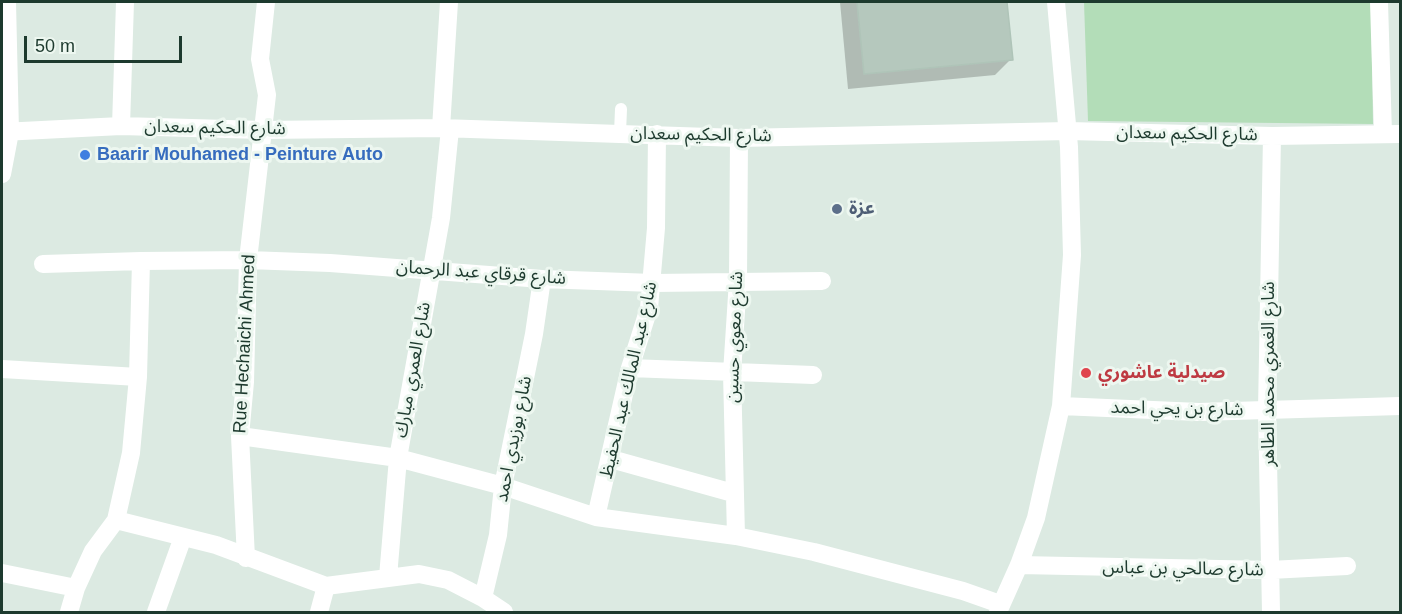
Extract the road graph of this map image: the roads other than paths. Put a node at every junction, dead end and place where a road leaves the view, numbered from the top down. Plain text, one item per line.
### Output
1 (7, 2) edge
2 (125, 2) edge
3 (266, 2) edge
4 (448, 2) edge
5 (1056, 2) edge
6 (1379, 2) edge
7 (621, 109) dead end
8 (121, 126) junction
9 (446, 129) junction
10 (262, 130) junction
11 (1068, 131) junction
12 (6, 132) edge
13 (620, 133) junction
14 (657, 134) junction
15 (1392, 134) edge
16 (1272, 136) junction
17 (739, 138) junction
18 (2, 174) edge
19 (248, 260) junction
20 (141, 261) junction
21 (43, 264) dead end
22 (432, 270) junction
23 (542, 279) junction
24 (738, 280) junction
25 (822, 281) dead end
26 (653, 283) junction
27 (630, 368) junction
28 (2, 369) edge
29 (732, 373) junction
30 (813, 375) dead end
31 (138, 377) junction
32 (1061, 406) junction
33 (1401, 406) edge
34 (1267, 410) junction
35 (240, 436) junction
36 (398, 458) junction
37 (611, 459) junction
38 (503, 486) junction
39 (734, 493) junction
40 (596, 517) junction
41 (116, 520) junction
42 (736, 536) junction
43 (183, 537) junction
44 (246, 558) junction
45 (1019, 566) junction
46 (1347, 567) dead end
47 (1270, 570) junction
48 (2, 573) edge
49 (388, 577) junction
50 (326, 586) junction
51 (76, 588) junction
52 (483, 598) junction
53 (999, 608) edge
54 (69, 612) edge
55 (156, 612) edge
56 (319, 612) edge
57 (504, 612) edge
58 (1271, 612) edge

1 - 12 street
2 - 8 street
3 - 10 street, Rue Hechaichi Ahmed
4 - 9 street, شارع العمري مبارك
5 - 11 street
6 - 15 street
7 - 13 lane
8 - 10 street, شارع الحكيم سعدان
8 - 12 street, شارع الحكيم سعدان
9 - 10 street, شارع الحكيم سعدان
9 - 13 street, شارع الحكيم سعدان
9 - 22 street, شارع العمري مبارك
10 - 19 street, Rue Hechaichi Ahmed
11 - 16 street, شارع الحكيم سعدان
11 - 17 street, شارع الحكيم سعدان
11 - 32 street
12 - 18 street
13 - 14 street, شارع الحكيم سعدان
14 - 17 street, شارع الحكيم سعدان
14 - 26 street, شارع عبد المالك عبد الحفيظ
15 - 16 street, شارع الحكيم سعدان
16 - 34 street, شارع الغمري محمد الطاهر
17 - 24 street, شارع معوي حسين
19 - 20 street, شارع قرقاي عبد الرحمان
19 - 22 street, شارع قرقاي عبد الرحمان
19 - 35 street, Rue Hechaichi Ahmed
20 - 21 street, شارع قرقاي عبد الرحمان
20 - 31 street
22 - 23 street, شارع قرقاي عبد الرحمان
22 - 36 street, شارع العمري مبارك
23 - 26 street, شارع قرقاي عبد الرحمان
23 - 38 street, شارع بوزيدي احمد
24 - 25 street, شارع قرقاي عبد الرحمان
24 - 26 street, شارع قرقاي عبد الرحمان
24 - 29 street, شارع معوي حسين
26 - 27 street, شارع عبد المالك عبد الحفيظ
27 - 29 street
27 - 37 street, شارع عبد المالك عبد الحفيظ
28 - 31 street
29 - 30 street
29 - 39 street, شارع معوي حسين
31 - 41 street
32 - 34 street, شارع بن يحي احمد
32 - 45 street
33 - 34 street, شارع بن يحي احمد
34 - 47 street, شارع الغمري محمد الطاهر
35 - 36 street
35 - 44 street, Rue Hechaichi Ahmed
36 - 38 street
36 - 49 street, شارع العمري مبارك
37 - 39 street
37 - 40 street, شارع عبد المالك عبد الحفيظ
38 - 40 street
38 - 52 street, شارع بوزيدي احمد
39 - 42 street, شارع معوي حسين
40 - 42 street
41 - 43 street
41 - 51 street
42 - 53 street
43 - 44 street
43 - 55 street
44 - 50 street
45 - 47 street, شارع صالحي بن عباس
45 - 53 street
46 - 47 street, شارع صالحي بن عباس
47 - 58 street, شارع الغمري محمد الطاهر
48 - 51 street
49 - 50 street
49 - 52 street
50 - 56 street
51 - 54 street
52 - 57 street

